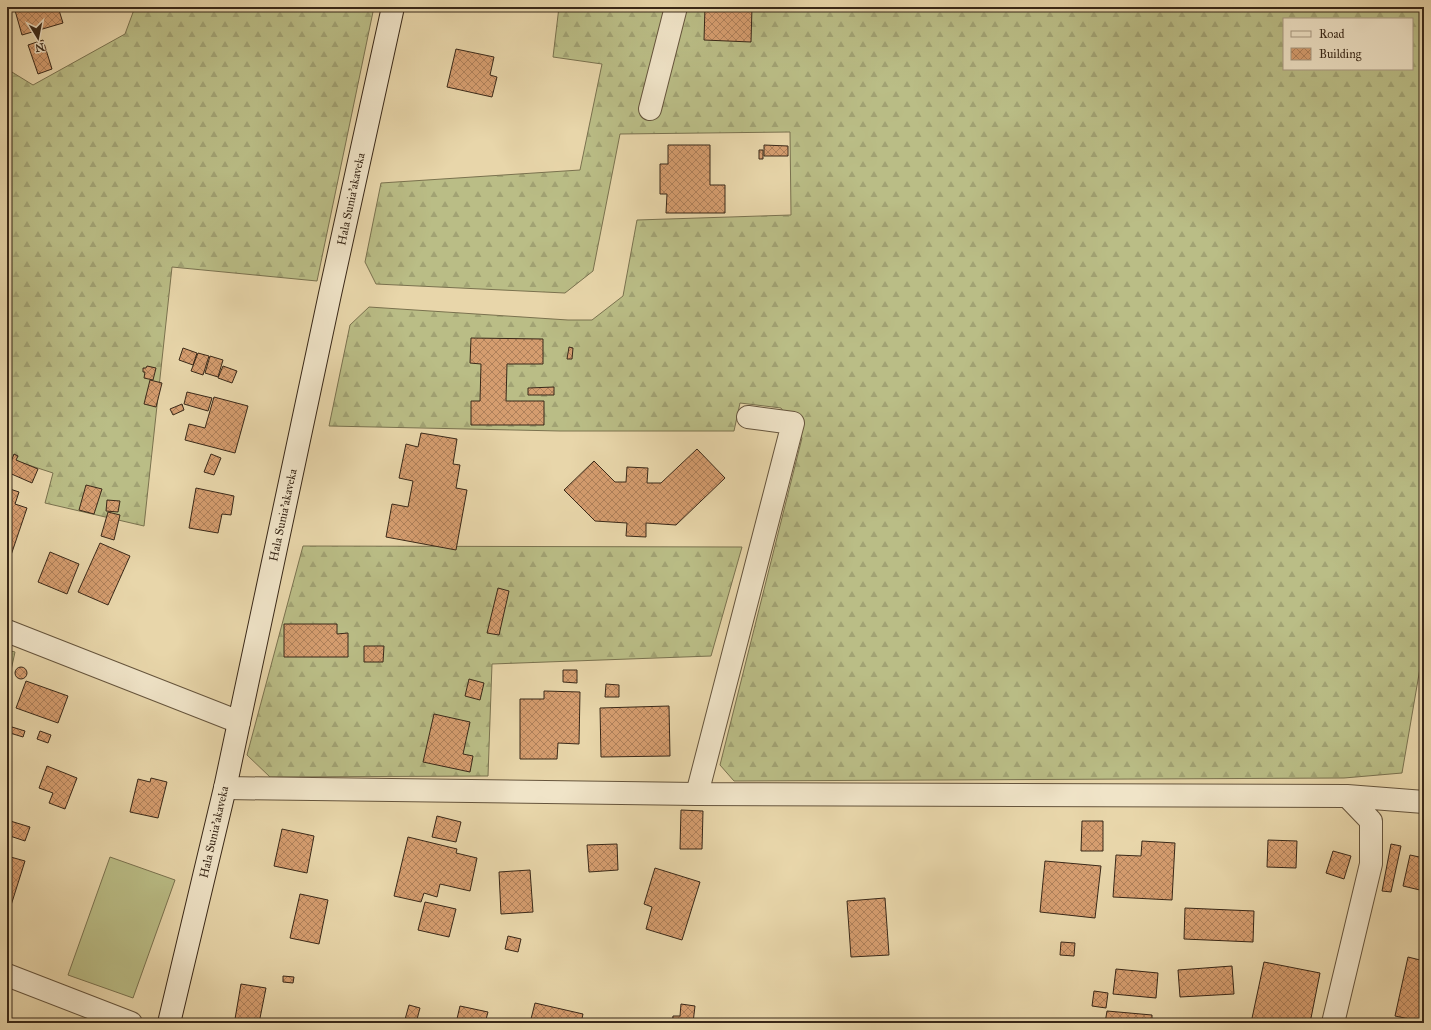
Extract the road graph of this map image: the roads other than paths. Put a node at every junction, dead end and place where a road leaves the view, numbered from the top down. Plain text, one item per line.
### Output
1 (393, 7) edge
2 (676, 7) edge
3 (650, 109) dead end
4 (748, 417) dead end
5 (7, 631) edge
6 (239, 722) junction
7 (225, 788) junction
8 (698, 794) junction
9 (1347, 796) junction
10 (1424, 802) edge
11 (7, 975) edge
12 (131, 1023) edge
13 (169, 1023) edge
14 (1333, 1023) edge

1 - 6 street, Hala Sunia'akaveka
2 - 3 street
4 - 8 street
5 - 6 street
6 - 7 street, Hala Sunia'akaveka
7 - 8 street
7 - 13 street, Hala Sunia'akaveka
8 - 9 street
9 - 10 street
9 - 14 street
11 - 12 street

